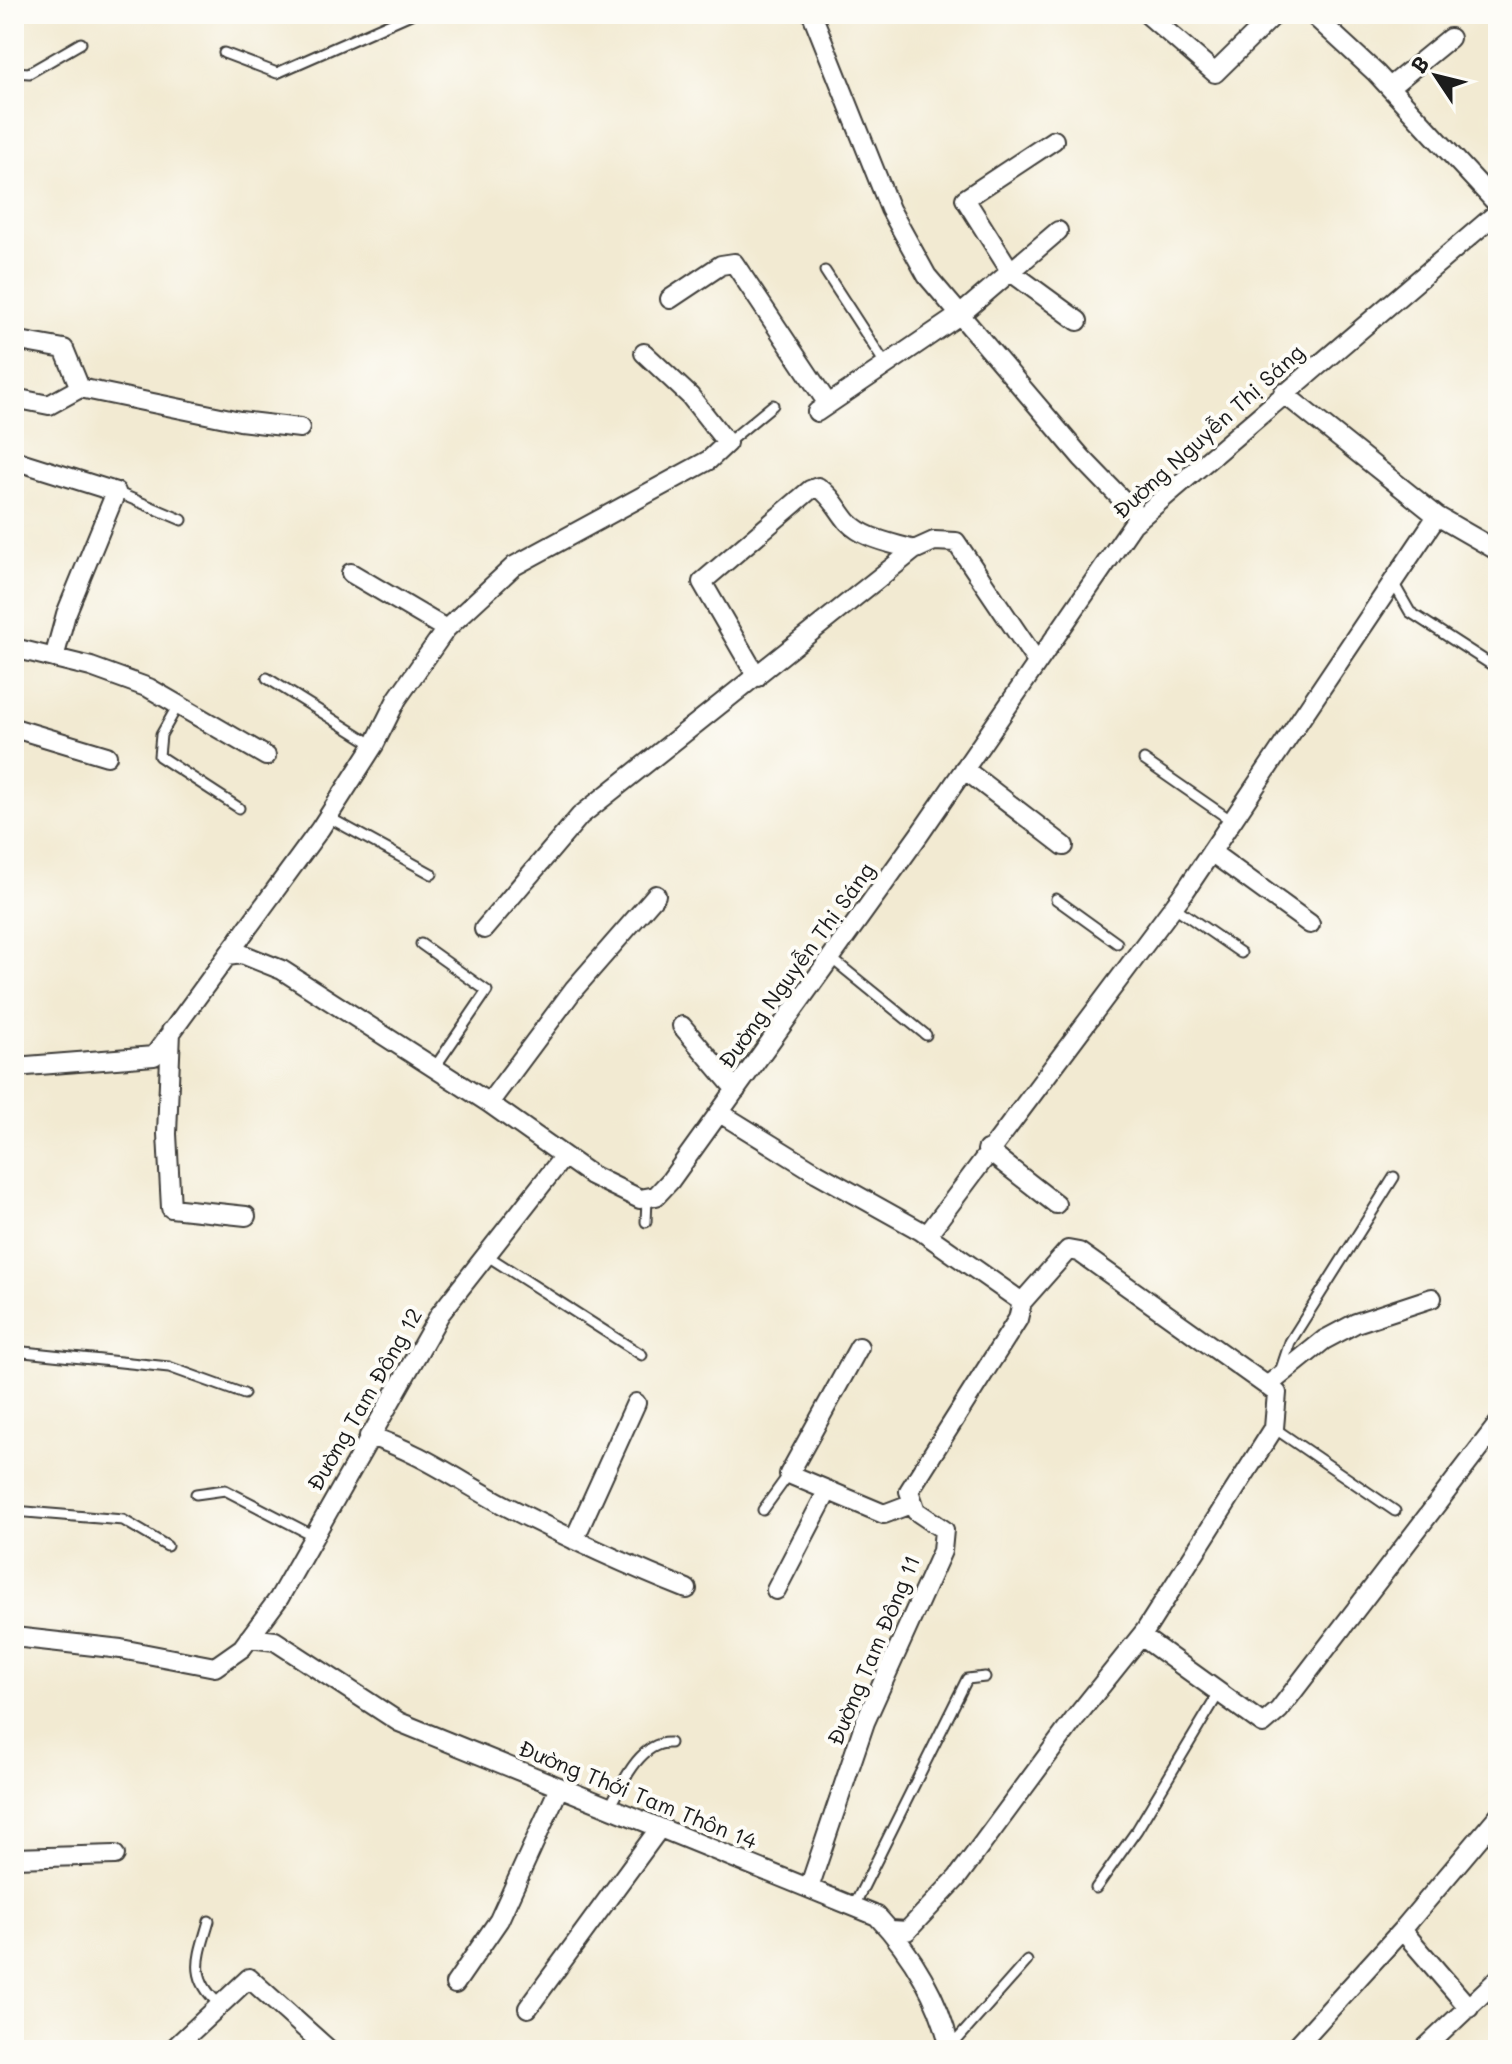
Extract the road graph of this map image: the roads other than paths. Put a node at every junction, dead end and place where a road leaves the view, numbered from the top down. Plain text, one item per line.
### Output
1 (411, 14) edge
2 (812, 14) edge
3 (1147, 14) edge
4 (1275, 14) edge
5 (1312, 14) edge
6 (1450, 38) dead end
7 (81, 43) dead end
8 (224, 53) dead end
9 (14, 72) edge
10 (1390, 87) junction
11 (1054, 140) dead end
12 (1498, 205) edge
13 (1498, 212) edge
14 (1058, 231) dead end
15 (825, 271) dead end
16 (1011, 272) junction
17 (670, 299) dead end
18 (961, 314) junction
19 (1078, 321) dead end
20 (14, 340) edge
21 (644, 353) dead end
22 (886, 365) junction
23 (80, 388) junction
24 (1283, 393) junction
25 (14, 398) edge
26 (773, 405) dead end
27 (300, 428) dead end
28 (727, 443) junction
29 (14, 460) edge
30 (116, 492) junction
31 (1437, 516) junction
32 (1140, 518) junction
33 (182, 520) dead end
34 (914, 550) junction
35 (1498, 551) edge
36 (351, 573) dead end
37 (1394, 584) junction
38 (446, 629) junction
39 (14, 648) edge
40 (54, 658) junction
41 (1037, 662) junction
42 (1498, 669) edge
43 (757, 677) junction
44 (267, 678) dead end
45 (178, 705) junction
46 (14, 728) edge
47 (374, 745) junction
48 (107, 756) dead end
49 (266, 756) dead end
50 (1144, 760) dead end
51 (964, 769) junction
52 (239, 808) dead end
53 (328, 817) junction
54 (1232, 821) junction
55 (1064, 846) dead end
56 (1211, 852) junction
57 (432, 874) dead end
58 (656, 895) dead end
59 (1056, 899) dead end
60 (1173, 906) junction
61 (1310, 924) dead end
62 (484, 929) dead end
63 (1117, 943) dead end
64 (421, 944) dead end
65 (1241, 953) dead end
66 (227, 956) junction
67 (831, 958) junction
68 (682, 1026) dead end
69 (171, 1031) junction
70 (926, 1035) dead end
71 (14, 1067) edge
72 (435, 1067) junction
73 (736, 1090) junction
74 (489, 1103) junction
75 (720, 1113) junction
76 (987, 1150) junction
77 (564, 1156) junction
78 (1394, 1177) dead end
79 (647, 1199) junction
80 (1056, 1204) dead end
81 (246, 1216) dead end
82 (646, 1222) dead end
83 (927, 1235) junction
84 (486, 1255) junction
85 (1432, 1298) dead end
86 (1022, 1302) junction
87 (859, 1347) dead end
88 (14, 1351) edge
89 (642, 1355) dead end
90 (1273, 1381) junction
91 (244, 1394) dead end
92 (636, 1403) dead end
93 (1498, 1424) edge
94 (1274, 1428) junction
95 (369, 1436) junction
96 (789, 1474) junction
97 (827, 1492) junction
98 (196, 1494) dead end
99 (913, 1503) junction
100 (763, 1510) dead end
101 (14, 1511) edge
102 (1395, 1511) dead end
103 (314, 1536) junction
104 (574, 1540) junction
105 (167, 1546) dead end
106 (687, 1589) dead end
107 (776, 1590) dead end
108 (1141, 1636) junction
109 (14, 1637) edge
110 (249, 1638) junction
111 (985, 1677) dead end
112 (1219, 1693) junction
113 (670, 1743) dead end
114 (559, 1788) junction
115 (609, 1808) junction
116 (1498, 1816) edge
117 (659, 1829) junction
118 (115, 1855) dead end
119 (14, 1858) edge
120 (809, 1888) junction
121 (1096, 1888) dead end
122 (854, 1906) junction
123 (209, 1921) dead end
124 (891, 1930) junction
125 (1402, 1930) junction
126 (1027, 1961) dead end
127 (1498, 1979) edge
128 (455, 1984) dead end
129 (219, 2004) junction
130 (528, 2008) dead end
131 (1469, 2008) junction
132 (950, 2049) edge
133 (172, 2050) edge
134 (329, 2050) edge
135 (1293, 2050) edge
136 (1423, 2050) edge

1 - 8 lane
2 - 18 street
3 - 4 street
5 - 10 street
6 - 10 street
7 - 9 lane
10 - 12 street
11 - 16 street
13 - 24 street, Đường Nguyễn Thị Sáng
14 - 16 street
15 - 22 lane
16 - 18 street
16 - 19 street
17 - 22 street
18 - 22 street
18 - 32 street
20 - 23 street
21 - 28 street
23 - 25 street
23 - 27 street
24 - 31 street
24 - 32 street, Đường Nguyễn Thị Sáng
26 - 28 lane
28 - 38 street
29 - 30 street
30 - 33 lane
30 - 40 street
31 - 35 street
31 - 37 street
32 - 41 street, Đường Nguyễn Thị Sáng
34 - 41 street
34 - 43 street
34 - 43 street
36 - 38 street
37 - 42 lane
37 - 54 street
38 - 47 street
39 - 40 street
40 - 45 street
41 - 51 street, Đường Nguyễn Thị Sáng
43 - 62 street
44 - 47 lane
45 - 49 street
45 - 52 lane
46 - 48 street
47 - 53 street
50 - 54 lane
51 - 55 street
51 - 67 street, Đường Nguyễn Thị Sáng
53 - 57 lane
53 - 66 street
54 - 56 street
56 - 60 street
56 - 61 street
58 - 74 street
59 - 63 lane
60 - 65 lane
60 - 76 street
64 - 72 lane
66 - 69 street
66 - 72 street
67 - 70 lane
67 - 73 street, Đường Nguyễn Thị Sáng
68 - 73 street
69 - 71 street
69 - 81 street
72 - 74 street
73 - 75 street, Đường Nguyễn Thị Sáng
74 - 77 street
75 - 79 street, Đường Nguyễn Thị Sáng
75 - 83 street
76 - 80 street
76 - 83 street
77 - 79 street
77 - 84 street, Đường Tam Đông 12
78 - 90 lane
79 - 82 lane
83 - 86 street
84 - 89 lane
84 - 95 street, Đường Tam Đông 12
85 - 90 street
86 - 90 street
86 - 99 street
87 - 96 street
88 - 91 lane
90 - 94 street
92 - 104 street
93 - 112 street
94 - 102 lane
94 - 108 street
95 - 103 street, Đường Tam Đông 12
95 - 104 street
96 - 97 street
96 - 100 lane
97 - 99 street
97 - 107 street
98 - 103 lane
99 - 120 street, Đường Tam Đông 11
101 - 105 lane
103 - 110 street, Đường Tam Đông 12
104 - 106 street
108 - 112 street
108 - 124 street
109 - 110 street, Đường Tam Đông 12
110 - 114 street, Đường Thới Tam Thôn 14
111 - 122 lane
112 - 121 lane
113 - 115 lane
114 - 115 street, Đường Thới Tam Thôn 14
114 - 128 street
115 - 117 street, Đường Thới Tam Thôn 14
116 - 125 street
117 - 120 street, Đường Thới Tam Thôn 14
117 - 130 street
118 - 119 street
120 - 122 street, Đường Thới Tam Thôn 14
122 - 124 street, Đường Thới Tam Thôn 14
123 - 129 lane
124 - 132 street, Đường Thới Tam Thôn 14
125 - 131 street
125 - 135 street
126 - 132 lane
127 - 131 street
129 - 133 street
129 - 134 street
131 - 136 street

